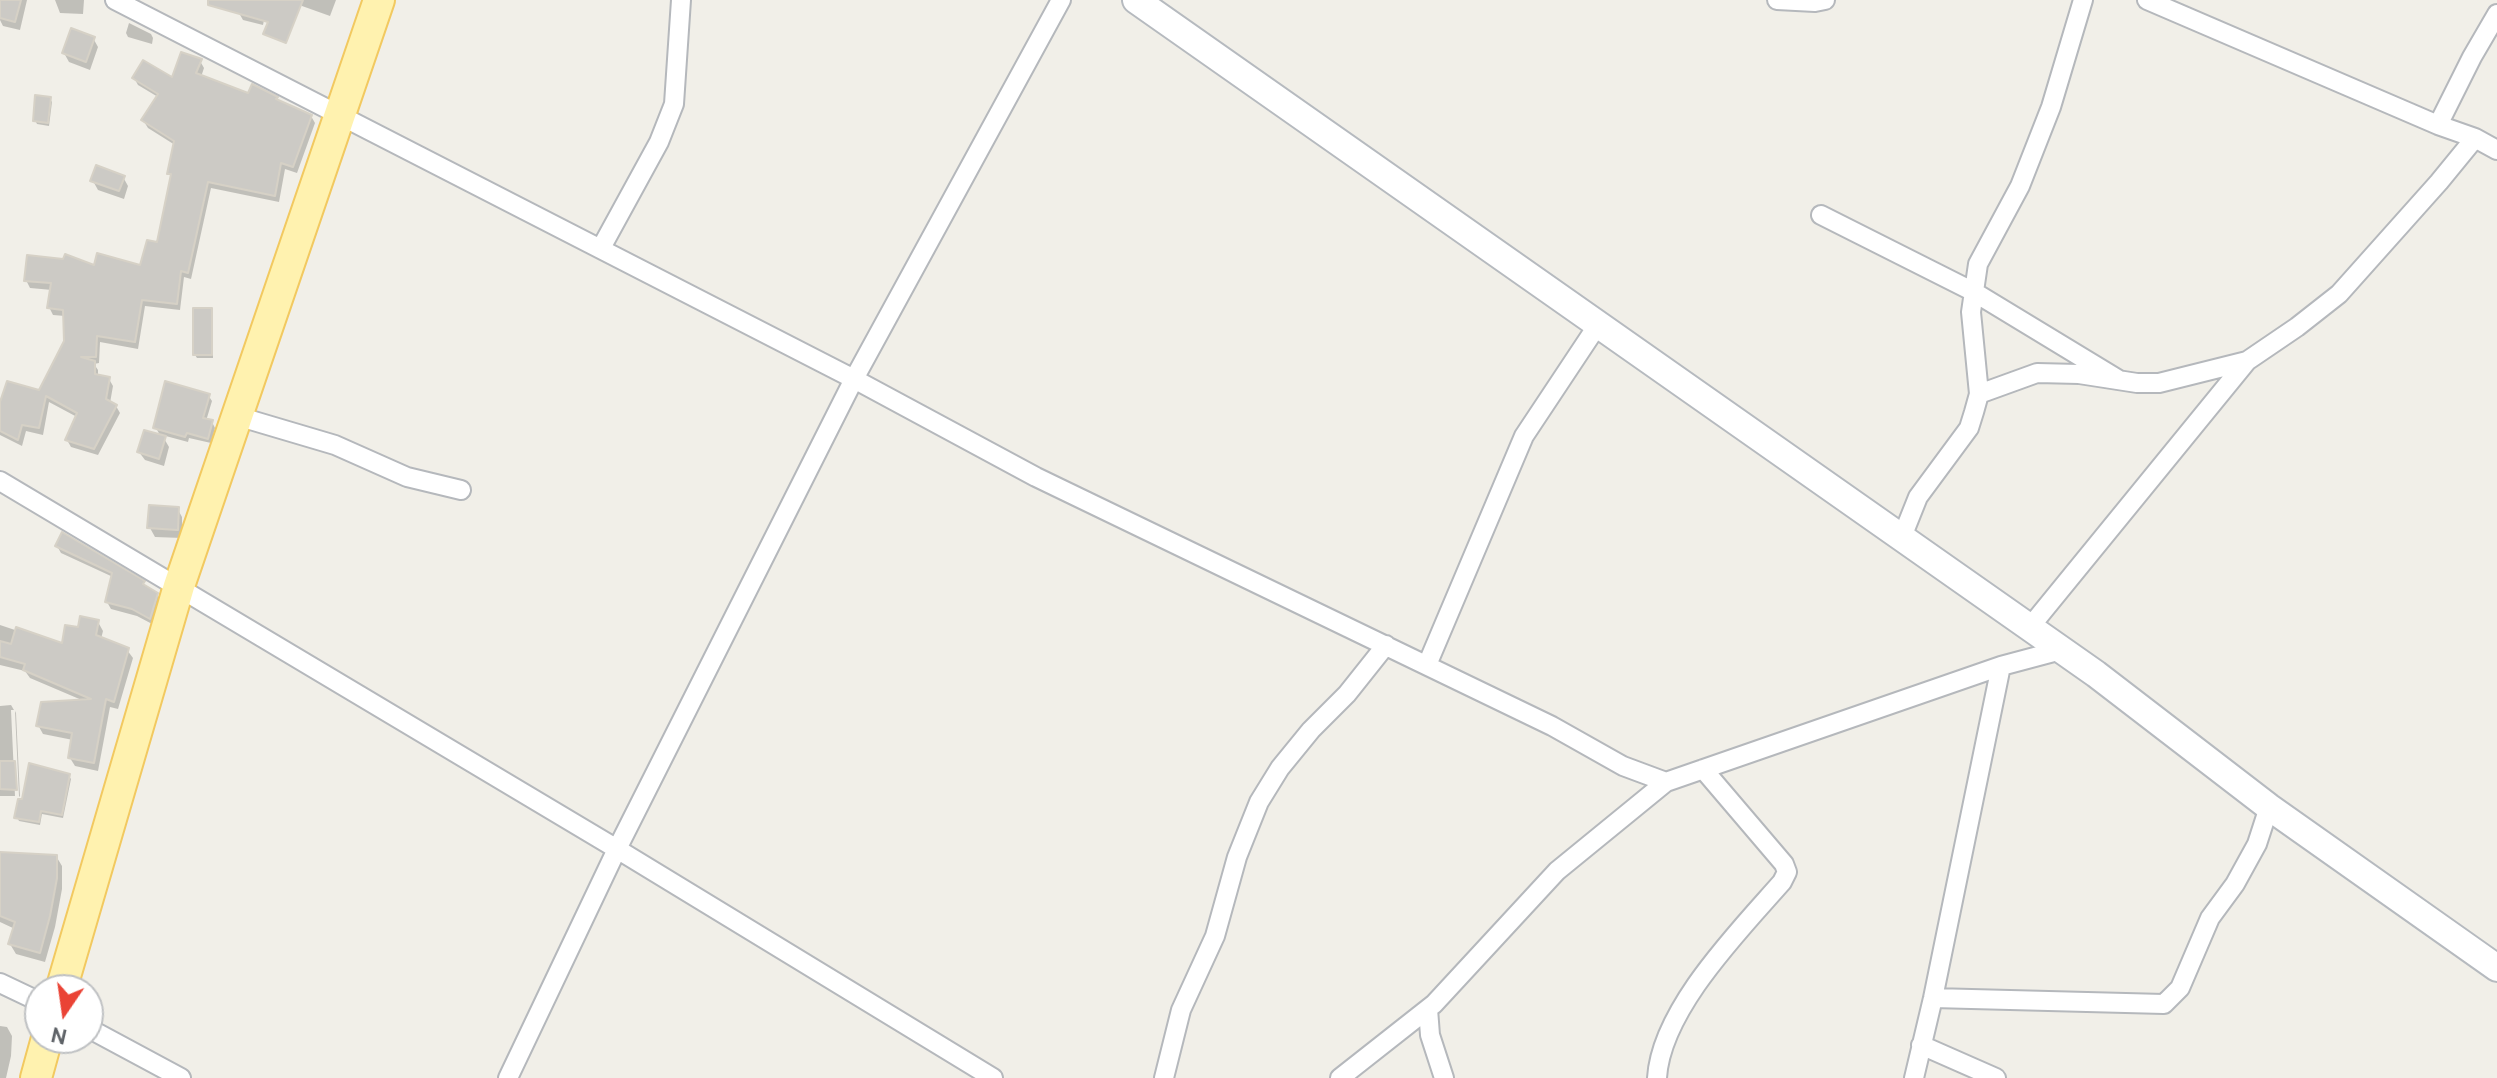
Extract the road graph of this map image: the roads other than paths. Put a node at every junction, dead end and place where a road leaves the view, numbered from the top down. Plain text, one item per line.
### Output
1 (115, 0) edge
2 (379, 0) edge
3 (681, 0) edge
4 (1061, 0) edge
5 (1136, 0) edge
6 (1777, 0) edge
7 (1825, 0) edge
8 (2083, 0) edge
9 (2147, 0) edge
10 (2168, 4) edge
11 (2497, 14) edge
12 (340, 114) junction
13 (2438, 125) junction
14 (2475, 138) junction
15 (2497, 150) edge
16 (1821, 215) dead end
17 (601, 248) junction
18 (1974, 292) junction
19 (1599, 323) junction
20 (2247, 361) junction
21 (854, 379) junction
22 (2119, 380) junction
23 (1979, 394) junction
24 (237, 416) junction
25 (0, 481) edge
26 (461, 490) dead end
27 (1902, 537) junction
28 (179, 586) junction
29 (2030, 627) junction
30 (1386, 645) junction
31 (2061, 650) junction
32 (1427, 665) junction
33 (2001, 666) junction
34 (1703, 769) junction
35 (1666, 782) junction
36 (2269, 807) junction
37 (617, 849) junction
38 (2494, 962) edge
39 (66, 974) edge
40 (0, 983) edge
41 (24, 994) edge
42 (1933, 998) junction
43 (1428, 1009) junction
44 (104, 1037) edge
45 (1921, 1045) junction
46 (43, 1054) edge
47 (36, 1078) edge
48 (181, 1078) edge
49 (508, 1078) edge
50 (993, 1078) edge
51 (1164, 1078) edge
52 (1340, 1078) edge
53 (1444, 1078) edge
54 (1657, 1078) edge
55 (1914, 1078) edge
56 (1996, 1078) edge

1 - 12 street
2 - 12 main road
3 - 17 street
4 - 21 street
5 - 19 main road
6 - 7 street
8 - 18 street
9 - 10 street
10 - 13 street
11 - 13 street
12 - 17 street
12 - 24 main road
13 - 14 street
14 - 15 street
14 - 20 street
16 - 18 street
17 - 21 street
18 - 22 street
18 - 23 street
19 - 27 main road
19 - 32 street
20 - 22 street
20 - 29 street
21 - 30 street
21 - 37 street
22 - 23 street
23 - 27 street
24 - 26 street
24 - 28 main road
25 - 28 street
27 - 29 main road
28 - 37 street
28 - 39 main road
29 - 31 main road
30 - 32 street
30 - 51 street
31 - 33 street
31 - 36 main road
32 - 35 street
33 - 34 street
33 - 42 street
34 - 35 street
34 - 54 street
35 - 43 street
36 - 38 main road
36 - 42 street
37 - 49 street
37 - 50 street
40 - 41 street
42 - 45 street
43 - 52 street
43 - 53 street
44 - 48 street
45 - 55 street
45 - 56 street
46 - 47 main road

